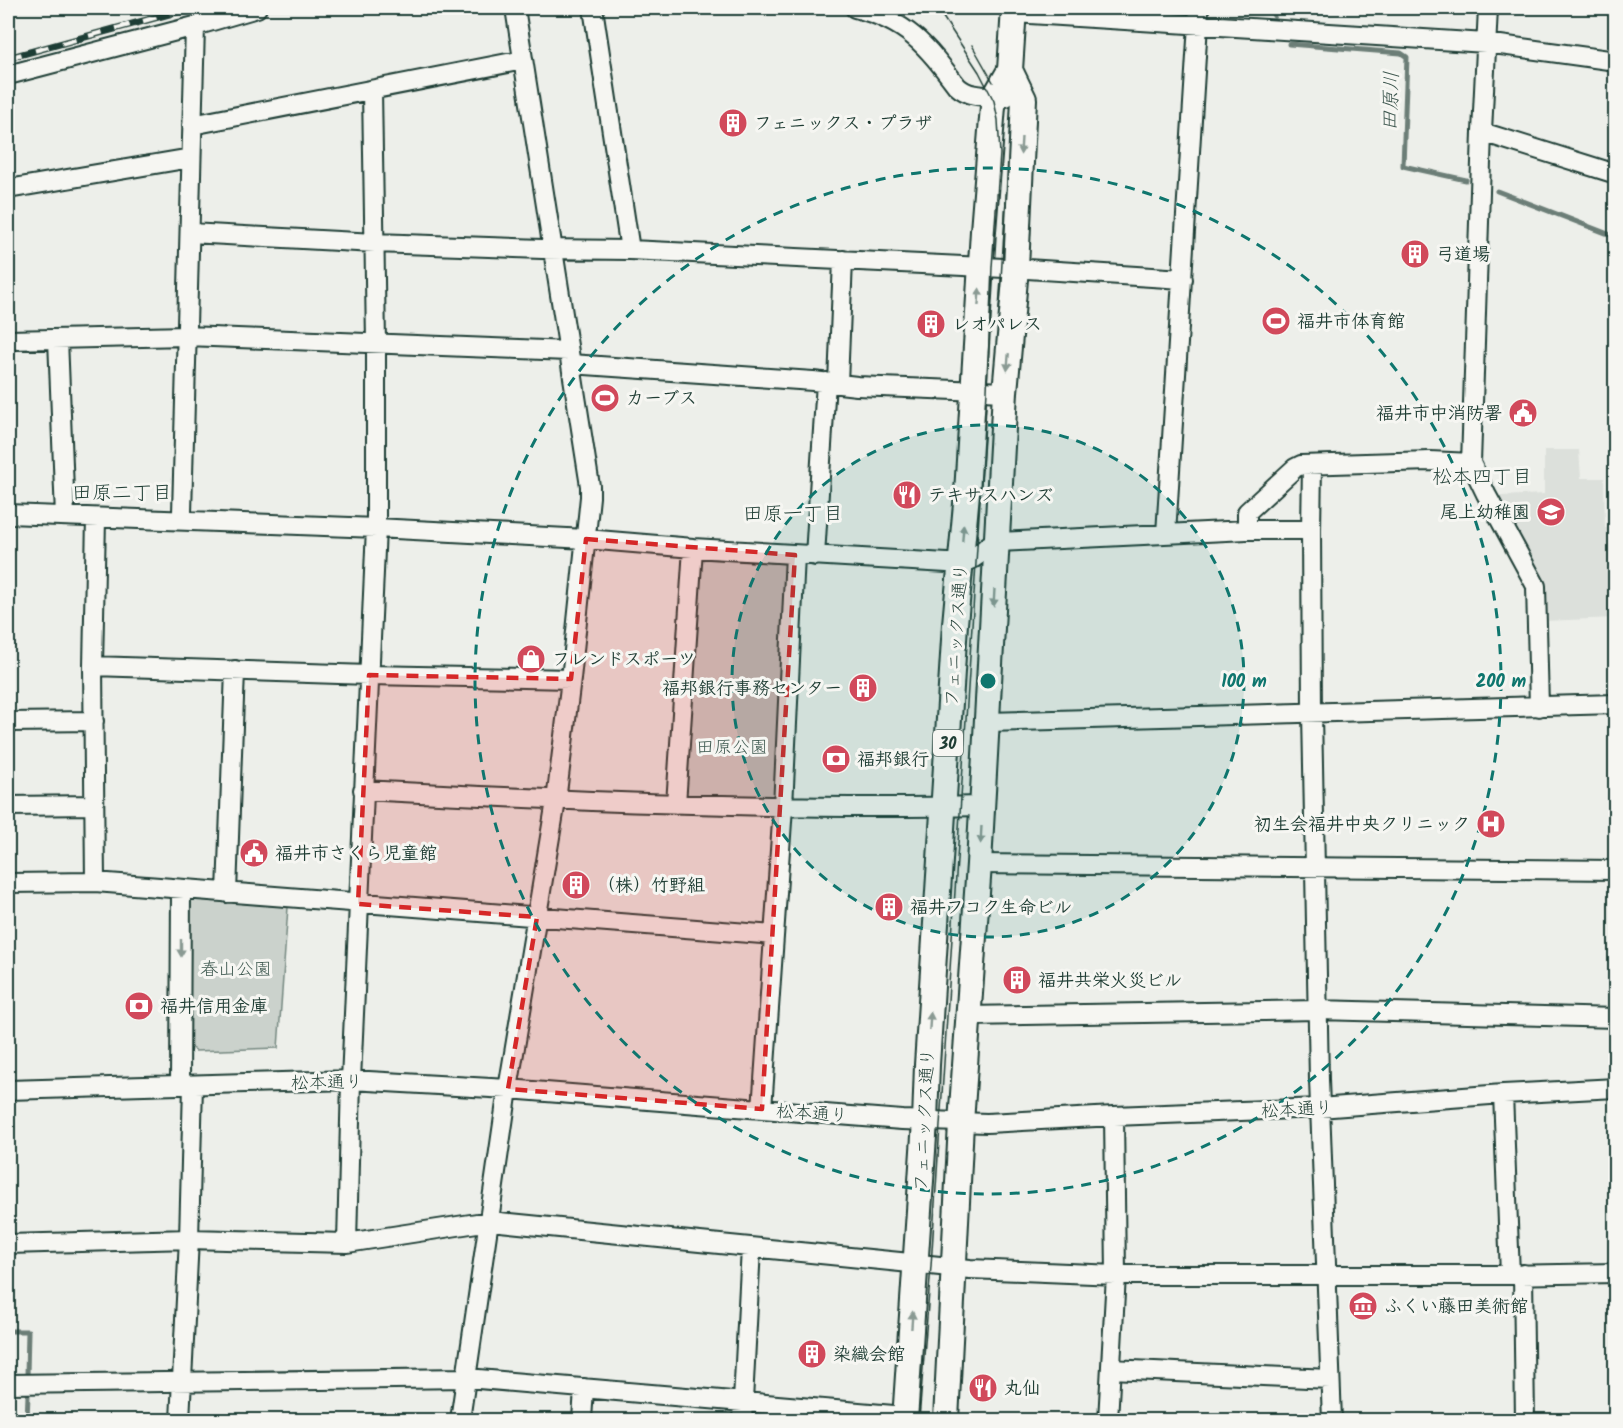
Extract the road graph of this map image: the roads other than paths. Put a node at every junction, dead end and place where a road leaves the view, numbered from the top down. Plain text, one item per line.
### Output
1 (257, 8) edge
2 (515, 8) edge
3 (593, 8) edge
4 (855, 8) edge
5 (1488, 8) edge
6 (1014, 10) edge
7 (1198, 16) edge
8 (195, 26) junction
9 (1486, 44) junction
10 (523, 60) junction
11 (1616, 61) edge
12 (1010, 70) junction
13 (8, 75) edge
14 (372, 90) junction
15 (996, 96) junction
16 (1024, 99) junction
17 (192, 125) junction
18 (1482, 132) junction
19 (191, 158) junction
20 (1616, 174) edge
21 (8, 189) edge
22 (190, 233) junction
23 (375, 243) junction
24 (552, 249) junction
25 (630, 250) junction
26 (843, 260) junction
27 (982, 267) junction
28 (1016, 268) junction
29 (1183, 279) junction
30 (187, 336) junction
31 (58, 339) junction
32 (8, 340) edge
33 (376, 344) junction
34 (569, 357) junction
35 (832, 383) junction
36 (974, 390) junction
37 (1005, 392) junction
38 (1471, 463) junction
39 (1312, 465) junction
40 (8, 514) edge
41 (64, 516) junction
42 (96, 518) junction
43 (183, 521) junction
44 (376, 528) junction
45 (1247, 530) junction
46 (1311, 530) junction
47 (1166, 534) junction
48 (586, 539) junction
49 (998, 542) junction
50 (693, 548) junction
51 (795, 555) junction
52 (815, 556) junction
53 (961, 563) junction
54 (93, 666) junction
55 (235, 670) junction
56 (369, 675) junction
57 (571, 679) junction
58 (1616, 704) edge
59 (1539, 707) junction
60 (1312, 713) junction
61 (94, 721) junction
62 (8, 722) edge
63 (987, 722) junction
64 (363, 790) junction
65 (555, 801) junction
66 (676, 804) junction
67 (94, 805) junction
68 (8, 806) edge
69 (982, 806) junction
70 (783, 807) junction
71 (944, 807) junction
72 (980, 864) junction
73 (1315, 866) junction
74 (1616, 870) edge
75 (95, 882) junction
76 (8, 883) edge
77 (181, 890) junction
78 (227, 893) junction
79 (358, 904) junction
80 (537, 917) junction
81 (774, 935) junction
82 (1318, 1010) junction
83 (968, 1016) junction
84 (1616, 1018) edge
85 (351, 1080) junction
86 (187, 1085) junction
87 (1616, 1088) edge
88 (508, 1089) junction
89 (8, 1090) edge
90 (1503, 1094) junction
91 (1319, 1108) junction
92 (762, 1109) junction
93 (1114, 1116) junction
94 (925, 1121) junction
95 (961, 1123) junction
96 (490, 1221) junction
97 (189, 1239) junction
98 (347, 1243) junction
99 (8, 1244) edge
100 (751, 1248) junction
101 (916, 1264) junction
102 (953, 1268) junction
103 (1616, 1273) edge
104 (1326, 1274) junction
105 (1517, 1274) junction
106 (1116, 1275) junction
107 (1111, 1369) junction
108 (466, 1378) junction
109 (1330, 1379) junction
110 (181, 1382) junction
111 (8, 1384) edge
112 (584, 1388) junction
113 (743, 1412) edge
114 (905, 1418) edge
115 (180, 1420) edge
116 (460, 1420) edge
117 (582, 1420) edge
118 (946, 1420) edge
119 (1108, 1420) edge
120 (1332, 1420) edge
121 (1525, 1420) edge

1 - 8 street
2 - 10 street
3 - 25 street
4 - 15 street
5 - 9 street
6 - 7 street
6 - 12 main road, フェニックス通り / 30
7 - 9 street
7 - 29 street
8 - 13 street
8 - 17 street
9 - 11 street
9 - 18 street
10 - 14 street
10 - 24 street
12 - 15 main road, フェニックス通り / 30
12 - 16 main road, フェニックス通り / 30
14 - 17 street
14 - 23 street
15 - 16 street
15 - 27 main road, フェニックス通り / 30
16 -> 28 main road, フェニックス通り / 30
17 - 19 street
18 - 20 street
18 - 38 street
19 - 21 street
19 - 22 street
22 - 23 street
22 - 30 street
23 - 24 street
23 - 33 street
24 - 25 street
24 - 34 street
25 - 26 street
26 - 27 street
26 - 35 street
27 - 28 street
36 -> 27 main road, フェニックス通り / 30
28 - 29 street
28 -> 37 main road, フェニックス通り / 30
29 - 47 street
30 - 31 street
30 - 33 street
30 - 43 street
31 - 32 street
31 - 41 street
33 - 34 street
33 - 44 street
34 - 35 street
34 - 48 street
35 - 36 street
35 - 52 street
36 - 37 street
53 -> 36 main road, フェニックス通り / 30
37 - 49 main road, フェニックス通り / 30
38 - 39 street
38 - 59 street
39 - 45 street
39 - 46 street
40 - 41 street
41 - 42 street
42 - 43 street
42 - 54 street
43 - 44 street
44 - 48 street
44 - 56 street
45 - 46 street
45 - 47 street
46 - 60 street
47 - 49 street
48 - 50 street
48 - 57 street
49 - 53 street
49 -> 63 main road, フェニックス通り / 30
50 - 51 street
50 - 66 street
51 - 52 street
51 - 70 street
52 - 53 street
53 - 71 main road, フェニックス通り / 30
54 - 55 street
54 - 61 street
55 - 56 street
55 - 78 street
56 - 57 street
56 - 64 street
57 - 65 street
58 - 59 street
59 - 60 street
60 - 63 street
60 - 73 street
61 - 62 street
61 - 67 street
63 - 69 main road, フェニックス通り / 30
64 - 65 street
64 - 79 street
65 - 66 street
65 - 80 street
66 - 70 street
67 - 68 street
67 - 75 street
69 - 71 street
69 -> 72 main road, フェニックス通り / 30
70 - 71 street
70 - 81 street
94 -> 71 main road, フェニックス通り / 30
72 - 73 street
72 - 83 main road, フェニックス通り / 30
73 - 74 street
73 - 82 street
75 - 76 street
75 - 77 street
77 - 78 street
77 -> 86 street
78 - 79 street
79 - 80 street
79 - 85 street
80 - 81 street
80 - 88 street
81 - 92 street
82 - 83 street
82 - 84 street
82 - 91 street
83 - 95 main road, フェニックス通り / 30
85 - 86 street, 松本通り
85 - 88 street, 松本通り
85 - 98 street
86 - 89 street, 松本通り
86 - 97 street
87 - 90 street, 松本通り
88 - 92 street, 松本通り
88 - 96 street
90 - 91 street, 松本通り
90 - 105 street
91 - 93 street, 松本通り
91 - 104 street
92 - 94 street, 松本通り
93 - 95 street, 松本通り
93 - 106 street
94 - 95 street, 松本通り
94 - 101 main road, フェニックス通り / 30
95 - 102 main road, フェニックス通り / 30
96 - 98 street
96 - 100 street
96 - 108 street
97 - 98 street
97 - 99 street
97 - 110 street
100 - 101 street
100 - 113 street
101 - 102 street
114 -> 101 main road, フェニックス通り / 30
102 - 106 street
102 - 118 main road, フェニックス通り / 30
103 - 105 street
104 - 105 street
104 - 106 street
104 - 109 street
105 - 121 street
106 - 107 street
107 - 109 street
107 - 119 street
108 - 110 street
108 - 112 street
108 - 116 street
109 - 120 street
110 - 111 street
110 - 115 street
112 - 113 street
112 - 117 street
113 - 114 street

